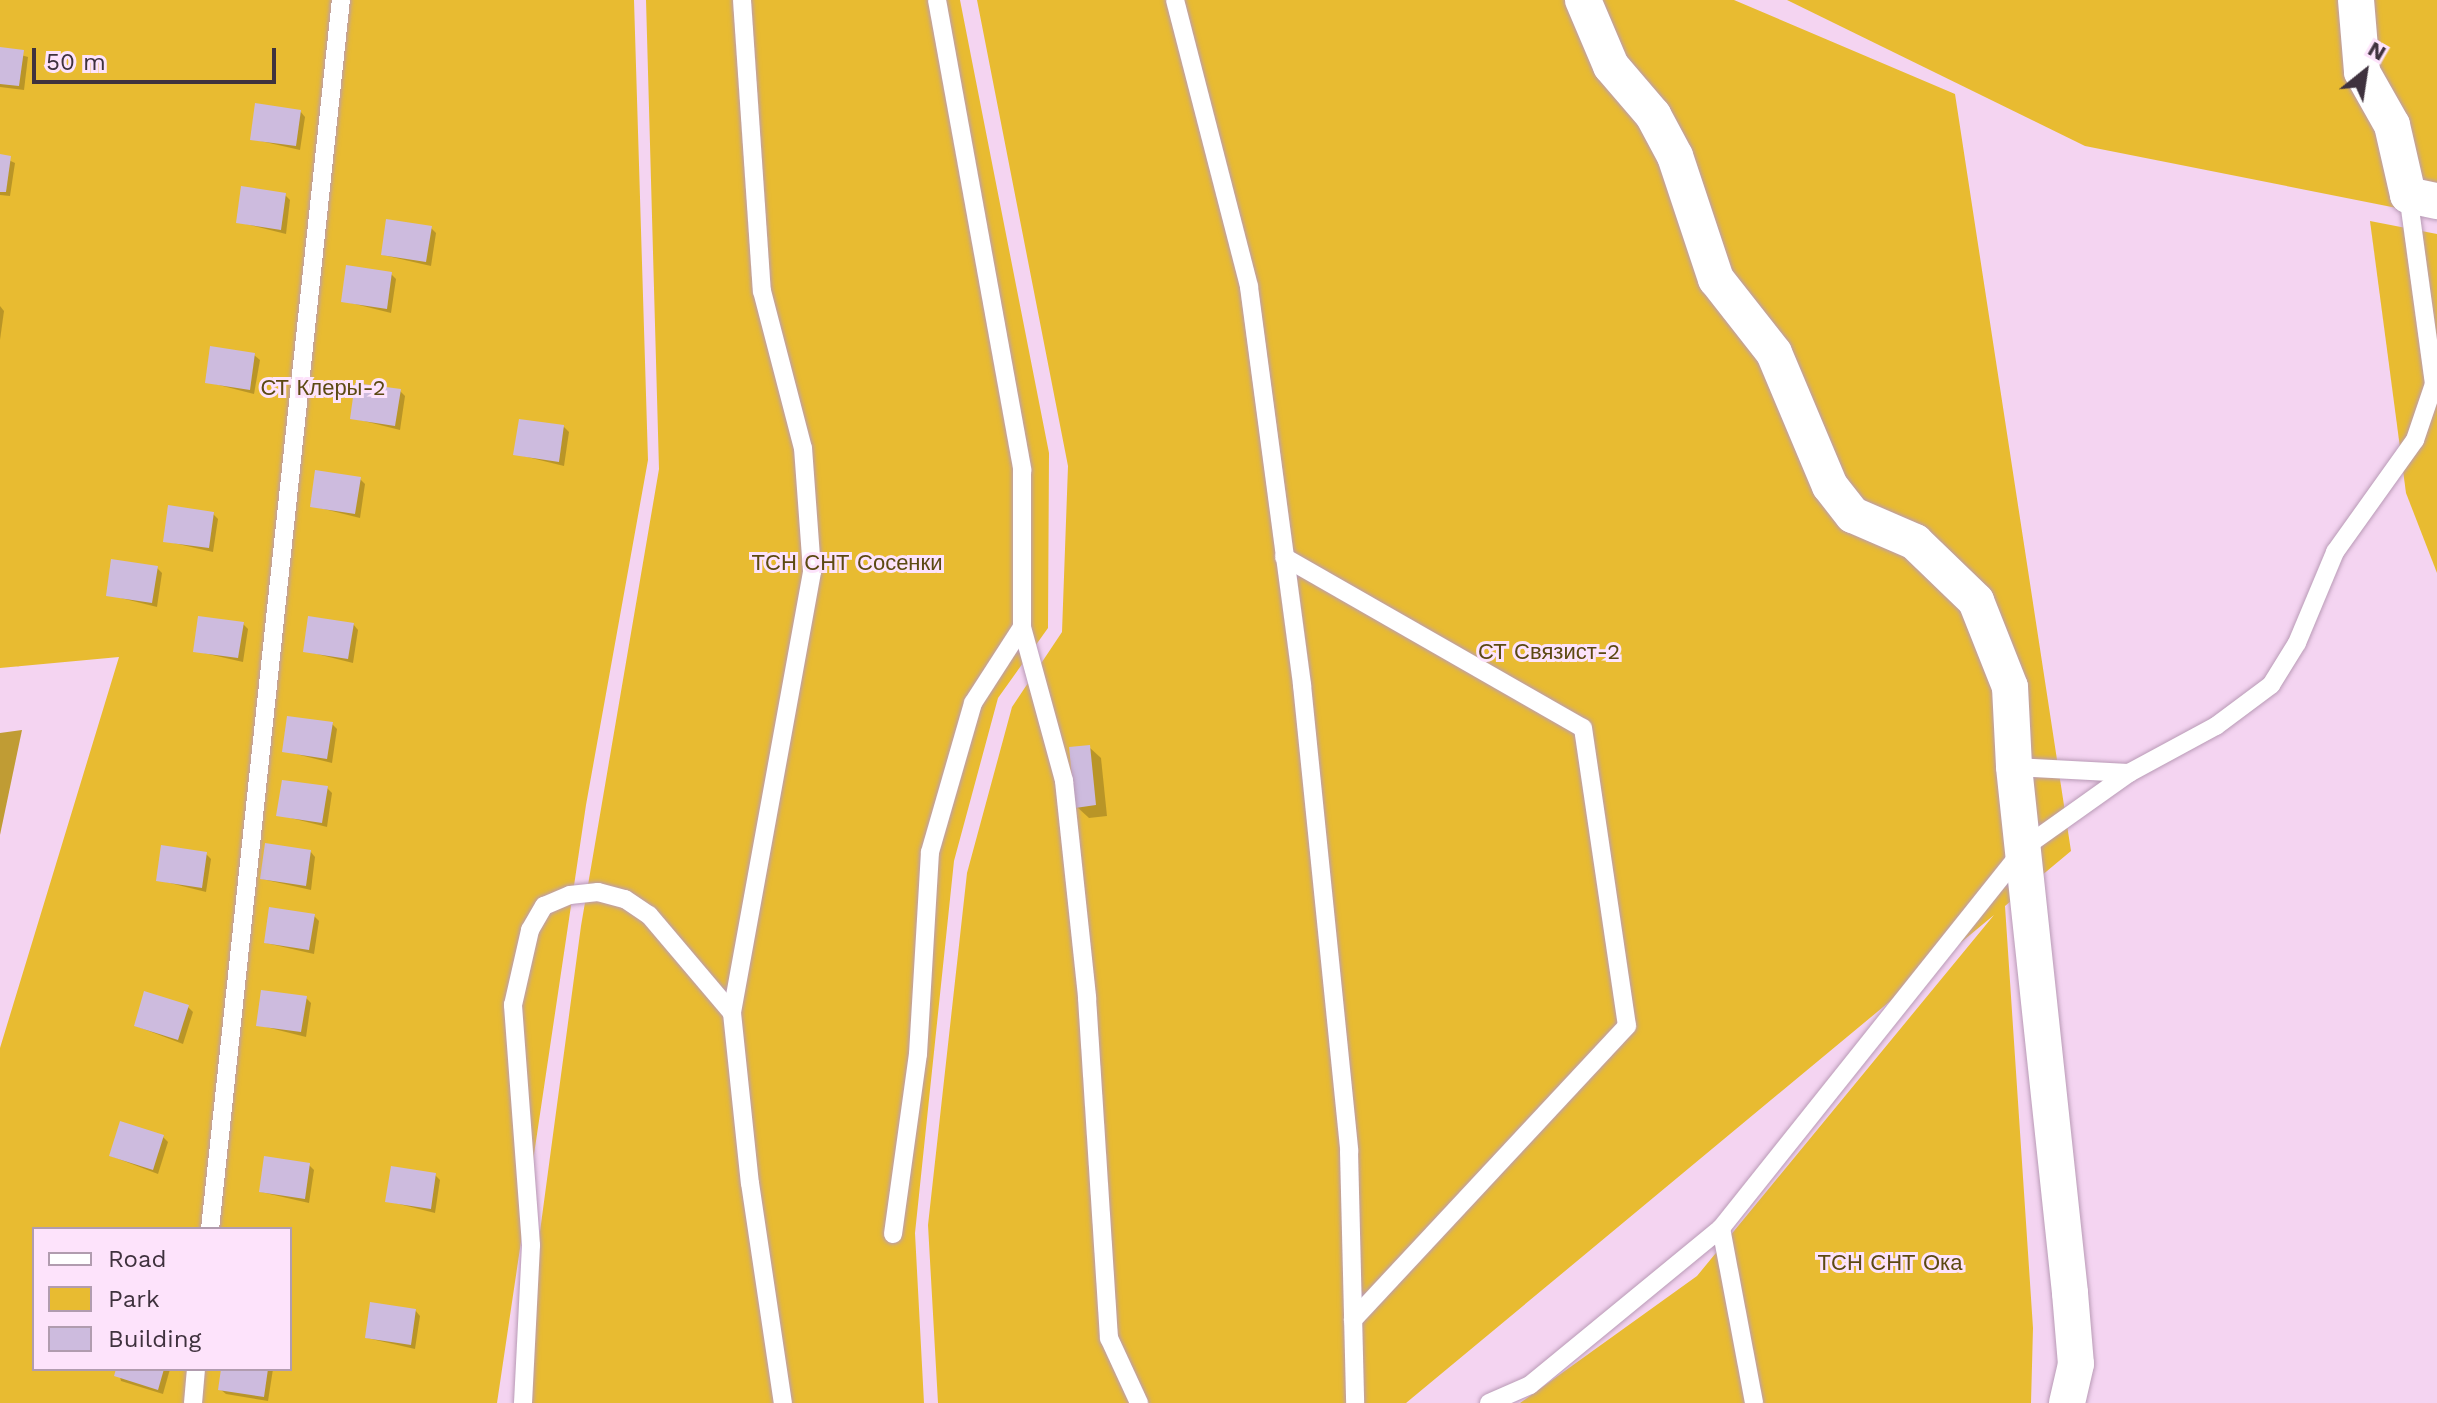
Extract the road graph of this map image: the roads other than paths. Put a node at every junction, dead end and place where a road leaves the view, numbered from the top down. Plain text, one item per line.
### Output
1 (341, 0) edge
2 (742, 0) edge
3 (937, 0) edge
4 (1175, 0) edge
5 (1583, 0) edge
6 (2356, 0) edge
7 (2422, 198) edge
8 (1284, 557) junction
9 (1022, 627) junction
10 (2014, 767) junction
11 (2129, 773) junction
12 (2025, 847) junction
13 (732, 1013) junction
14 (210, 1227) edge
15 (1721, 1228) junction
16 (893, 1234) dead end
17 (1353, 1320) junction
18 (196, 1371) edge
19 (1530, 1394) edge
20 (193, 1403) edge
21 (523, 1403) edge
22 (783, 1403) edge
23 (1139, 1403) edge
24 (1355, 1403) edge
25 (1489, 1403) edge
26 (1754, 1403) edge
27 (2067, 1403) edge

1 - 14 lane
2 - 13 lane
3 - 9 lane
4 - 8 lane
5 - 10 street
6 - 7 street
7 - 11 lane
8 - 17 lane
8 - 17 lane
9 - 16 lane
9 - 23 lane
10 - 11 lane
10 - 12 street
11 - 12 lane
12 - 15 lane
12 - 27 street
13 - 21 lane
13 - 22 lane
15 - 19 lane
15 - 26 lane
17 - 24 lane
18 - 20 lane
19 - 25 lane

